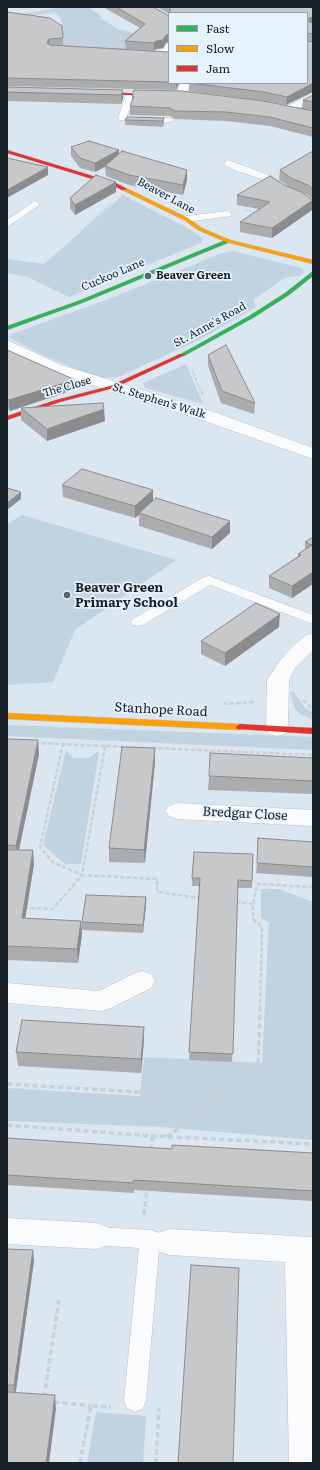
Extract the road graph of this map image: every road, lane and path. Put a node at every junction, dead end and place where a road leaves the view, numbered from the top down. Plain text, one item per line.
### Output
1 (58, 7) edge
2 (80, 7) edge
3 (64, 11) junction
4 (28, 16) edge
5 (136, 34) edge
6 (53, 38) edge
7 (168, 45) edge
8 (160, 56) edge
9 (185, 84) edge
10 (87, 93) edge
11 (130, 94) junction
12 (187, 96) joint
13 (313, 96) edge
14 (286, 109) joint
15 (306, 113) edge
16 (170, 120) edge
17 (7, 151) edge
18 (228, 163) dead end
19 (126, 189) junction
20 (35, 204) dead end
21 (313, 206) edge
22 (228, 214) dead end
23 (186, 220) junction
24 (7, 224) edge
25 (228, 241) junction
26 (313, 262) edge
27 (7, 266) edge
28 (313, 274) edge
29 (35, 276) junction
30 (86, 299) junction
31 (98, 325) dead end
32 (7, 328) edge
33 (118, 334) dead end
34 (88, 336) dead end
35 (7, 345) edge
36 (126, 348) dead end
37 (176, 358) junction
38 (112, 387) junction
39 (208, 416) junction
40 (7, 418) edge
41 (313, 454) edge
42 (313, 620) edge
43 (138, 622) dead end
44 (313, 639) edge
45 (7, 716) edge
46 (277, 729) junction
47 (313, 731) edge
48 (28, 743) edge
49 (63, 744) junction
50 (105, 746) junction
51 (313, 755) edge
52 (177, 811) dead end
53 (313, 818) edge
54 (82, 876) junction
55 (313, 887) edge
56 (209, 899) edge
57 (231, 901) edge
58 (253, 904) junction
59 (22, 908) edge
60 (142, 981) dead end
61 (7, 994) edge
62 (7, 1084) edge
63 (220, 1098) junction
64 (7, 1125) edge
65 (153, 1136) junction
66 (167, 1137) junction
67 (313, 1144) edge
68 (151, 1152) edge
69 (147, 1184) edge
70 (7, 1231) edge
71 (96, 1236) joint
72 (153, 1240) junction
73 (307, 1250) edge
74 (59, 1300) dead end
75 (43, 1401) edge
76 (50, 1402) edge
77 (91, 1406) junction
78 (135, 1406) junction
79 (80, 1463) edge
80 (156, 1463) edge
81 (306, 1463) edge

1 - 3 path
2 - 3 path
3 - 4 path
5 - 6 path
7 - 8 lane
9 - 12 street
10 - 11 street
11 - 12 street
11 - 16 lane
13 - 14 street
14 - 15 street
17 - 19 street, Beaver Lane
18 - 21 lane
19 - 23 street, Beaver Lane
19 - 29 path
20 - 24 lane
22 - 23 lane
23 - 25 street, Beaver Lane
25 - 26 street, Beaver Lane
25 - 30 street, Cuckoo Lane
27 - 29 path
28 - 37 street, St. Anne's Road
29 - 30 path
30 - 32 street, Cuckoo Lane
31 - 33 path
34 - 36 path
35 - 38 street, St. Stephen's Walk
37 - 38 street, St. Anne's Road
37 - 39 path
38 - 39 street, St. Stephen's Walk
38 - 40 street, The Close
39 - 41 street, St. Stephen's Walk
42 - 43 lane
44 - 46 street
45 - 46 street, Stanhope Road
46 - 47 street, Stanhope Road
48 - 49 path
49 - 50 path
49 - 54 path
50 - 51 path
50 - 54 path
52 - 53 street, Bredgar Close
54 - 56 path
54 - 59 path
55 - 58 path
57 - 58 path
58 - 63 path
60 - 61 street
62 - 63 path
63 - 66 path
64 - 65 path
65 - 66 path
65 - 68 path
66 - 67 path
69 - 72 path
70 - 71 street
71 - 72 lane
72 - 73 street
72 - 78 lane
73 - 81 street
74 - 75 path
76 - 77 path
77 - 78 path
77 - 79 path
78 - 80 path

